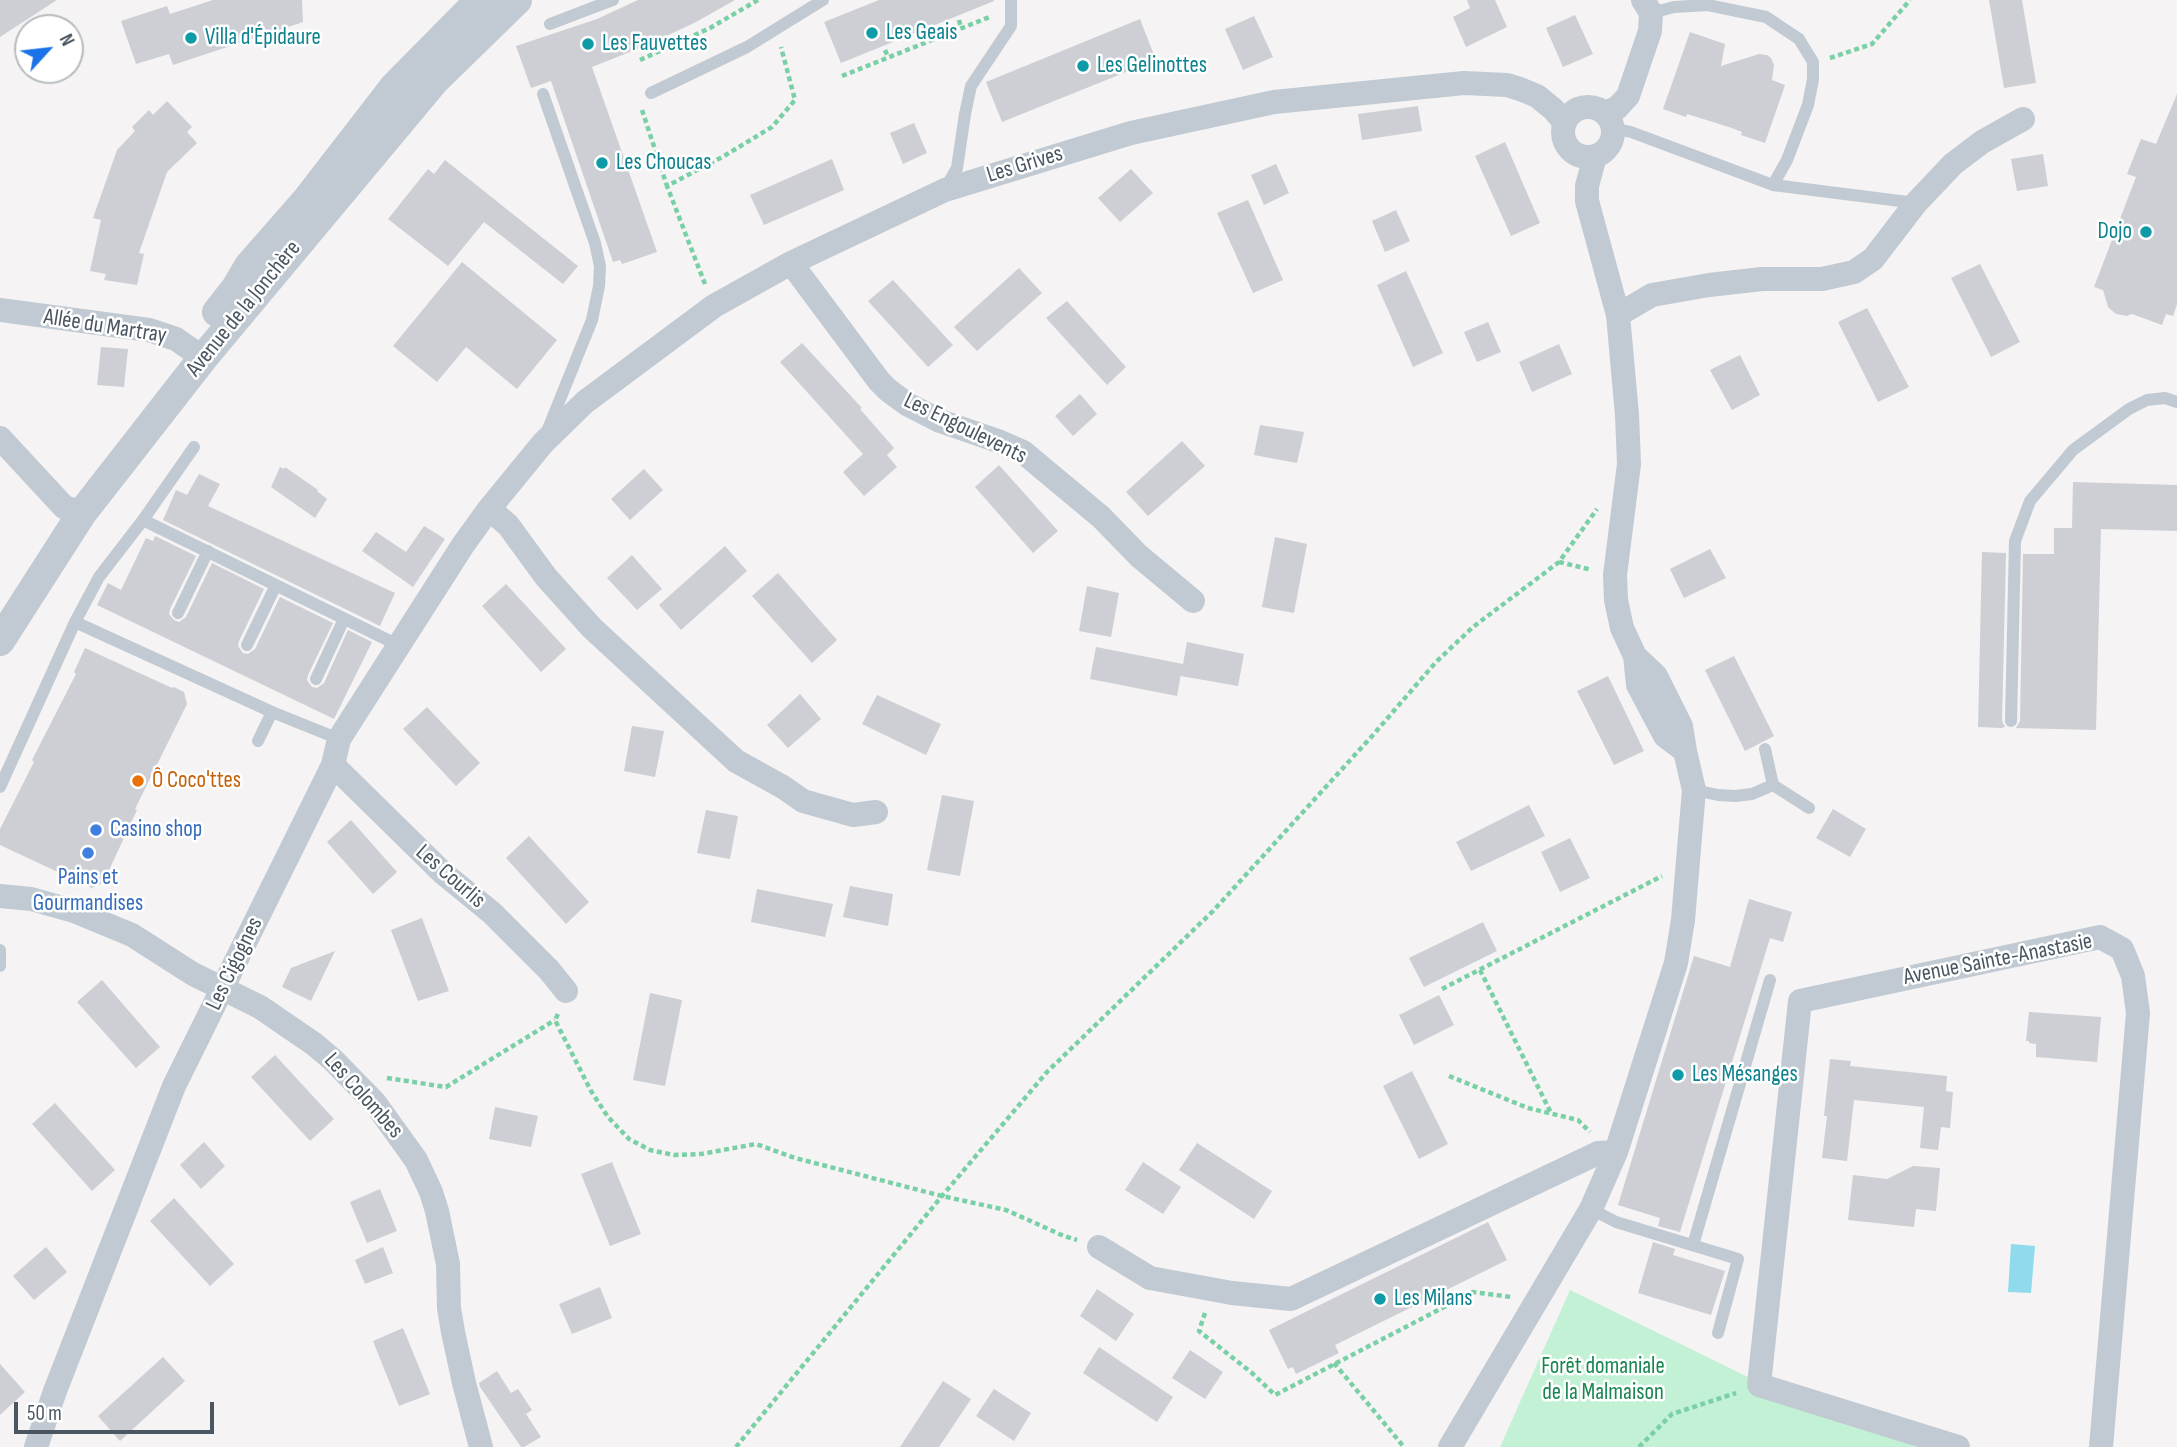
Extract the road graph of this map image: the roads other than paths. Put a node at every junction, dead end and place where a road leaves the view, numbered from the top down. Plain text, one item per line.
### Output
1 (481, 0) edge
2 (517, 0) edge
3 (613, 0) edge
4 (822, 0) edge
5 (1012, 4) edge
6 (1647, 6) edge
7 (550, 24) dead end
8 (651, 93) road end
9 (543, 94) dead end
10 (2023, 119) dead end
11 (1608, 120) junction
12 (1565, 123) junction
13 (1595, 156) junction
14 (1773, 185) junction
15 (945, 190) junction
16 (1916, 203) junction
17 (791, 263) junction
18 (0, 310) edge
19 (1618, 315) junction
20 (196, 353) junction
21 (2177, 402) edge
22 (0, 438) edge
23 (542, 443) junction
24 (194, 447) dead end
25 (489, 509) junction
26 (73, 510) junction
27 (143, 520) junction
28 (208, 551) junction
29 (276, 585) junction
30 (1193, 601) dead end
31 (0, 607) edge
32 (178, 613) dead end
33 (344, 619) junction
34 (75, 621) junction
35 (0, 641) edge
36 (247, 645) dead end
37 (400, 646) junction
38 (316, 679) dead end
39 (272, 712) junction
40 (2011, 721) dead end
41 (339, 739) junction
42 (258, 741) dead end
43 (1765, 749) dead end
44 (333, 765) junction
45 (1773, 785) junction
46 (0, 787) edge
47 (1694, 790) junction
48 (1809, 808) dead end
49 (876, 812) dead end
50 (0, 896) edge
51 (0, 950) edge
52 (0, 966) edge
53 (1770, 981) dead end
54 (223, 988) junction
55 (566, 991) road end
56 (1612, 1152) junction
57 (1591, 1209) junction
58 (1693, 1245) junction
59 (1099, 1247) road end
60 (1718, 1333) dead end
61 (36, 1447) edge
62 (481, 1447) edge
63 (1450, 1447) edge
64 (1958, 1447) edge
65 (2101, 1447) edge

1 - 20 street, Avenue de la Jonchère
2 - 20 street, Avenue de la Jonchère
3 - 7 lane
4 - 8 lane
5 - 15 lane
6 - 11 street
6 - 14 lane
9 - 23 lane
10 - 16 street
11 - 12 street
11 - 13 street
11 - 14 lane
12 - 13 street
12 - 15 street, Les Grives
13 - 19 street
14 - 16 lane
15 - 17 street, Les Grives
16 - 19 street
17 - 23 street, Les Grives
17 - 30 street, Les Engoulevents
18 - 20 street, Allée du Martray
19 - 47 street
20 - 26 street, Avenue de la Jonchère
21 - 40 lane
22 - 26 street
23 - 25 street, Les Cigognes
24 - 27 lane
25 - 37 street, Les Cigognes
25 - 49 street
26 - 31 street, Avenue de la Jonchère
26 - 35 street, Avenue de la Jonchère
27 - 28 lane
27 - 34 lane
28 - 29 lane
28 - 32 lane
29 - 33 lane
29 - 36 lane
33 - 37 lane
33 - 38 lane
34 - 39 lane
34 - 46 lane
37 - 41 street, Les Cigognes
39 - 41 lane
39 - 42 lane
41 - 44 street, Les Cigognes
43 - 45 lane
44 - 54 street, Les Cigognes
44 - 55 street, Les Courlis
45 - 47 lane
45 - 48 lane
47 - 56 street
50 - 54 street, Les Colombes
51 - 52 lane
53 - 58 lane
54 - 61 street, Les Cigognes
54 - 62 street, Les Colombes
56 - 57 street
56 - 59 street
57 - 58 lane
57 - 63 street
58 - 60 lane
64 - 65 street, Avenue Sainte-Anastasie

